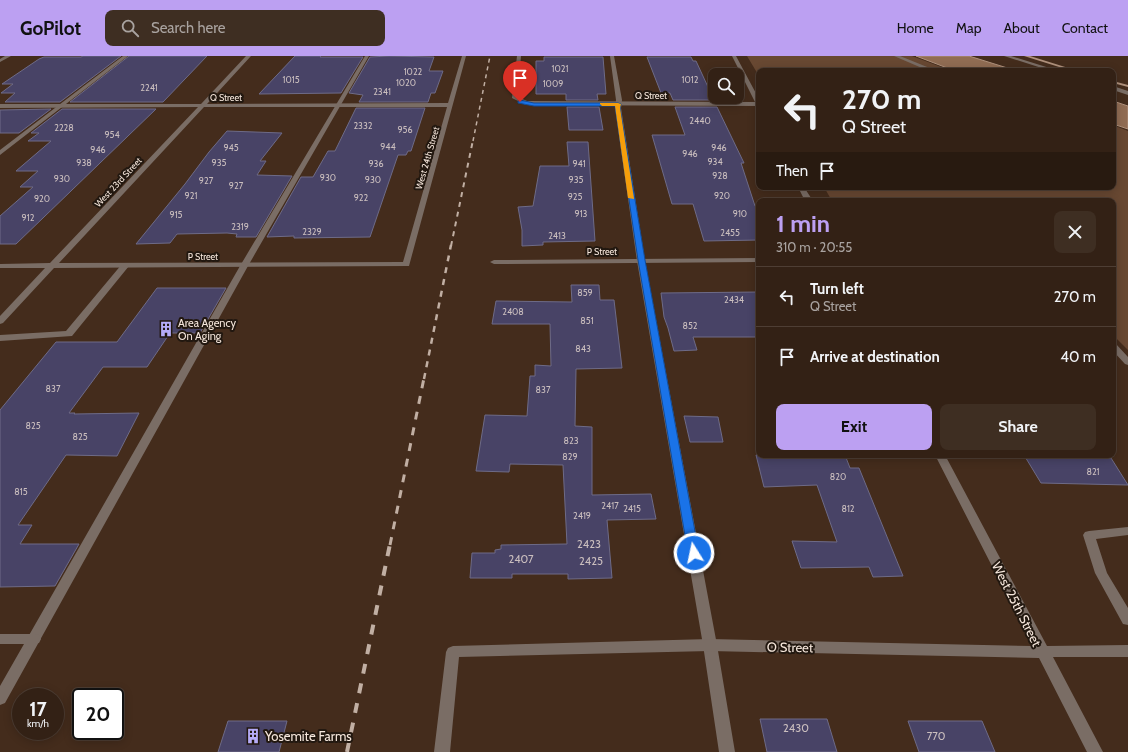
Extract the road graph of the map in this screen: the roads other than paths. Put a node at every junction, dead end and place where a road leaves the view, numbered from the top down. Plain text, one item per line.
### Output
1 (9, 56) edge
2 (126, 56) edge
3 (249, 56) edge
4 (367, 56) edge
5 (464, 56) edge
6 (519, 56) edge
7 (612, 56) edge
8 (734, 56) edge
9 (896, 56) edge
10 (1006, 56) edge
11 (0, 61) edge
12 (926, 68) edge
13 (1046, 68) edge
14 (1116, 89) edge
15 (1128, 93) edge
16 (756, 98) edge
17 (618, 104) junction
18 (756, 104) edge
19 (451, 105) junction
20 (0, 106) edge
21 (61, 106) junction
22 (202, 106) junction
23 (338, 106) junction
24 (0, 153) edge
25 (641, 260) junction
26 (756, 260) edge
27 (494, 262) dead end
28 (406, 264) joint
29 (0, 266) edge
30 (52, 266) junction
31 (125, 266) junction
32 (244, 266) junction
33 (0, 321) edge
34 (0, 338) edge
35 (1116, 349) edge
36 (1128, 362) edge
37 (942, 458) edge
38 (1128, 531) edge
39 (1128, 620) edge
40 (0, 639) edge
41 (34, 639) junction
42 (710, 645) junction
43 (1128, 651) edge
44 (1042, 652) junction
45 (0, 699) edge
46 (442, 752) edge
47 (727, 752) edge
48 (1095, 752) edge

1 - 11 street
2 - 21 street
3 - 22 street, West 23rd Street
4 - 23 street
5 - 19 street, West 24th Street
6 - 17 street, Q Street
7 - 17 street
8 - 16 street
9 - 12 street
10 - 13 street
14 - 15 street
17 - 18 street, Q Street
17 - 25 street
19 - 23 street, Q Street
19 - 28 street, West 24th Street
20 - 21 street, Q Street
21 - 22 street, Q Street
21 - 24 street
22 - 23 street, Q Street
22 - 30 street, West 23rd Street
23 - 32 street
25 - 26 street, P Street
25 - 27 street, P Street
25 - 42 street
28 - 32 street, P Street
29 - 30 street, P Street
30 - 31 street, P Street
30 - 33 street, West 23rd Street
31 - 32 street, P Street
31 - 34 street
32 - 41 street
35 - 36 street
37 - 44 street, West 25th Street
38 - 39 street
40 - 41 street
41 - 45 street
42 - 44 street, O Street
42 - 46 street, O Street
42 - 47 street
43 - 44 street, O Street
44 - 48 street, West 25th Street

